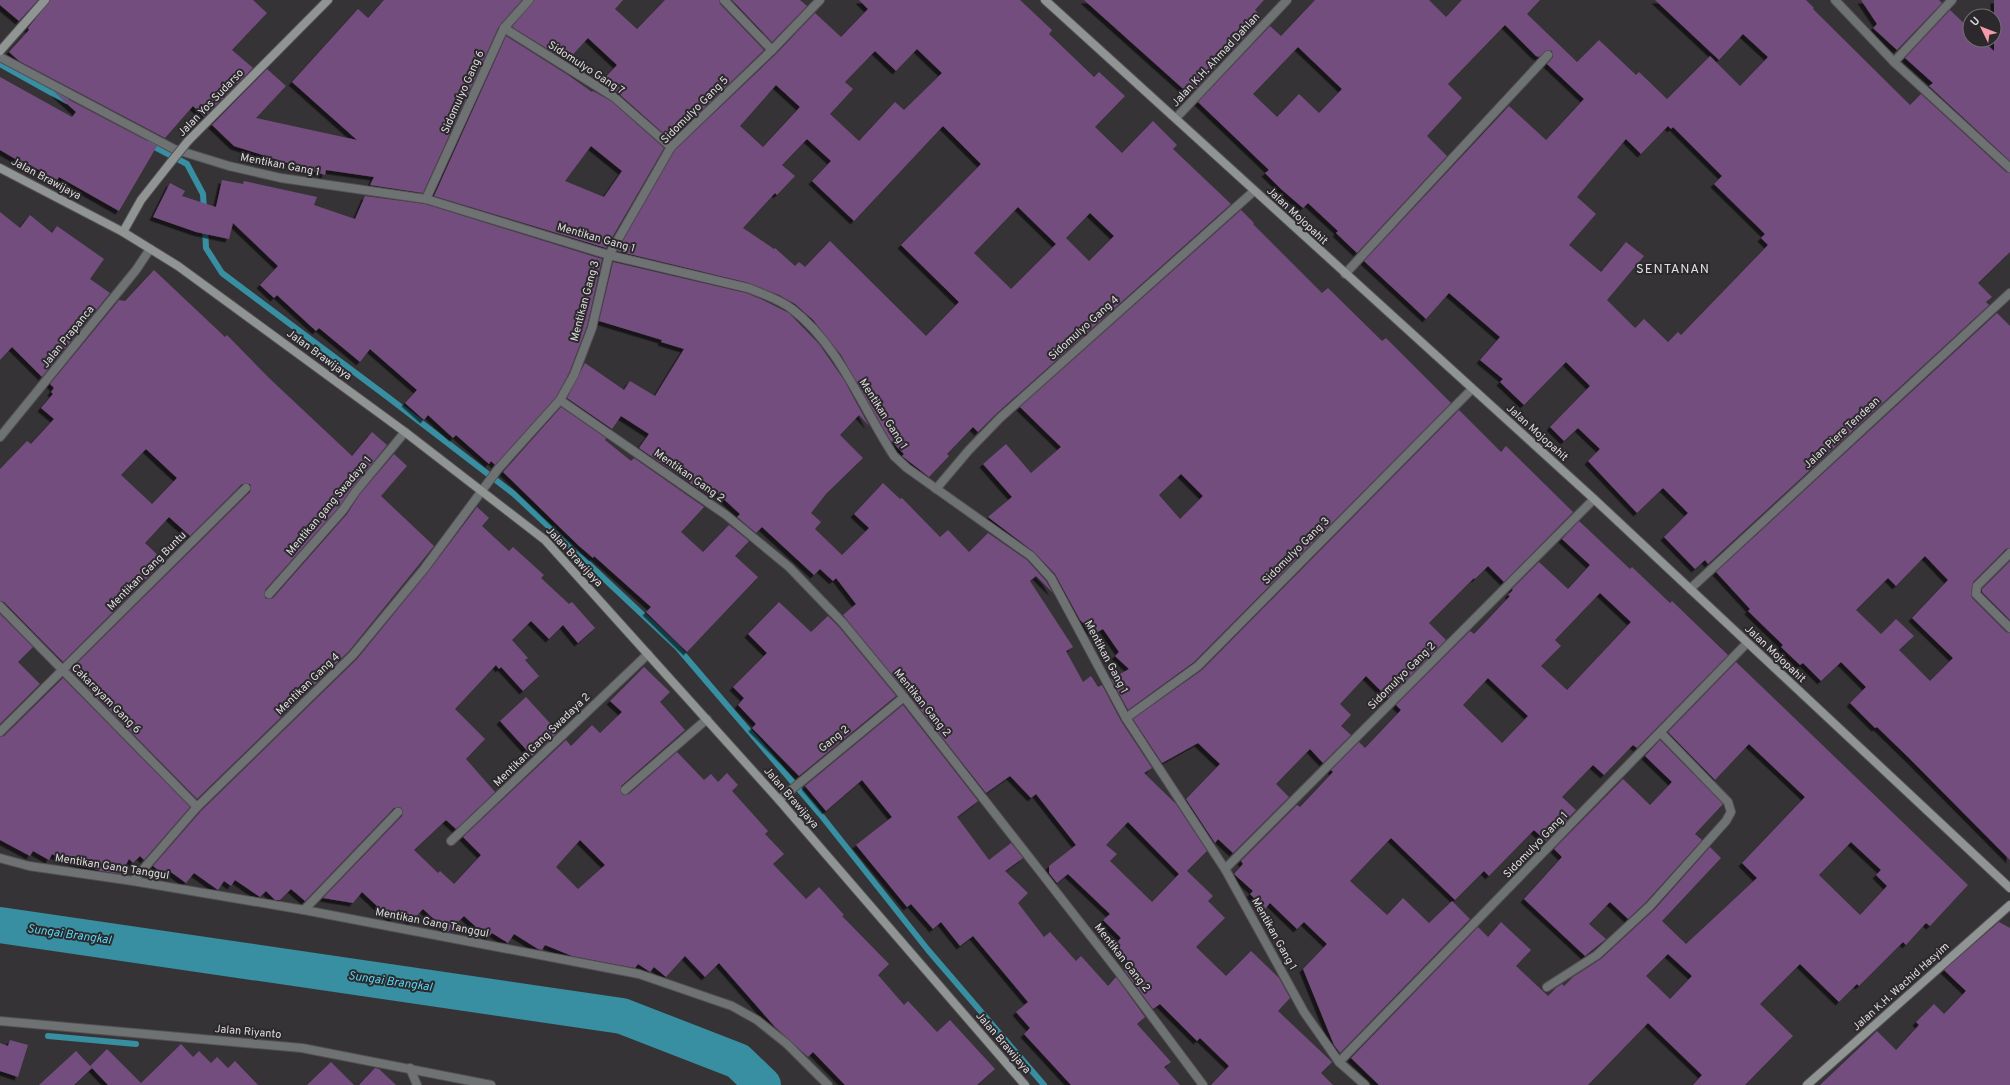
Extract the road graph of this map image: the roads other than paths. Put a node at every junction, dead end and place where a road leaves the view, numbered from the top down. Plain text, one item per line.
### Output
1 (45, 0) edge
2 (328, 0) edge
3 (529, 0) edge
4 (724, 0) edge
5 (820, 0) edge
6 (1045, 0) edge
7 (1287, 0) edge
8 (1835, 0) edge
9 (1952, 0) edge
10 (504, 28) junction
11 (772, 50) junction
12 (0, 51) edge
13 (1548, 55) dead end
14 (0, 58) edge
15 (1894, 62) junction
16 (1176, 118) junction
17 (671, 147) junction
18 (0, 168) edge
19 (2010, 168) edge
20 (1254, 191) junction
21 (426, 199) junction
22 (123, 232) junction
23 (150, 249) junction
24 (609, 254) junction
25 (1345, 274) junction
26 (2010, 293) edge
27 (1472, 389) junction
28 (560, 400) junction
29 (405, 432) junction
30 (0, 437) edge
31 (488, 482) joint
32 (246, 488) dead end
33 (936, 489) junction
34 (483, 490) junction
35 (1594, 499) junction
36 (2010, 553) edge
37 (1690, 589) junction
38 (269, 594) dead end
39 (0, 606) edge
40 (2010, 628) edge
41 (1747, 643) junction
42 (648, 654) junction
43 (62, 670) junction
44 (904, 697) junction
45 (1126, 718) junction
46 (707, 719) junction
47 (0, 732) edge
48 (1661, 733) junction
49 (625, 790) dead end
50 (779, 800) junction
51 (197, 807) junction
52 (398, 812) dead end
53 (451, 841) dead end
54 (0, 858) edge
55 (1226, 869) junction
56 (133, 881) junction
57 (2010, 888) edge
58 (2010, 905) edge
59 (304, 910) junction
60 (1547, 987) dead end
61 (0, 1021) edge
62 (1339, 1062) junction
63 (410, 1068) junction
64 (417, 1085) edge
65 (491, 1085) edge
66 (828, 1085) edge
67 (1025, 1085) edge
68 (1203, 1085) edge
69 (1365, 1085) edge
70 (1807, 1085) edge

1 - 12 main road
2 - 22 main road, Jalan Yos Sudarso, bridge
3 - 10 street, Sidomulyo Gang 6
4 - 11 street
5 - 11 street, Sidomulyo Gang 5
6 - 16 main road, Jalan Mojopahit
7 - 16 street, Jalan K.H. Ahmad Dahlan
8 - 15 street
9 - 15 street
10 - 17 street, Sidomulyo Gang 7
10 - 21 street, Sidomulyo Gang 6
11 - 17 street, Sidomulyo Gang 5
13 - 25 street
14 - 21 street, Mentikan Gang 1
15 - 19 street
16 - 20 main road, Jalan Mojopahit
17 - 24 street, Sidomulyo Gang 5
18 - 22 main road, Jalan Brawijaya
20 - 25 main road, Jalan Mojopahit
20 - 33 street, Sidomulyo Gang 4
21 - 24 street, Mentikan Gang 1
22 - 23 main road, Jalan Brawijaya
23 - 29 main road, Jalan Brawijaya
23 - 30 street, Jalan Prapanca
24 - 28 street, Mentikan Gang 3
24 - 33 street, Mentikan Gang 1
25 - 27 main road, Jalan Mojopahit
26 - 37 street, Jalan Piere Tendean
27 - 35 main road, Jalan Mojopahit
27 - 45 street, Sidomulyo Gang 3
28 - 31 street, Mentikan Gang 3
28 - 44 street, Mentikan Gang 2
29 - 34 main road, Jalan Brawijaya
29 - 38 street, Mentikan gang Swadaya 1
31 - 34 street, Mentikan Gang 4
32 - 43 street, Mentikan Gang Buntu
33 - 45 street, Mentikan Gang 1
34 - 42 main road, Jalan Brawijaya
34 - 51 street, Mentikan Gang 4
35 - 37 main road, Jalan Mojopahit
35 - 55 street, Sidomulyo Gang 2
36 - 40 street
37 - 41 main road, Jalan Mojopahit
39 - 43 street, Cakarayam Gang 6
41 - 48 street, Sidomulyo Gang 1
41 - 57 main road, Jalan Mojopahit
42 - 46 main road, Jalan Brawijaya
42 - 53 street, Mentikan Gang Swadaya 2
43 - 47 street
43 - 51 street, Cakarayam Gang 6
44 - 50 street, Gang 2
44 - 68 street, Mentikan Gang 2
45 - 55 street, Mentikan Gang 1
46 - 49 street
46 - 50 main road, Jalan Brawijaya
48 - 60 street
48 - 62 street, Sidomulyo Gang 1
50 - 67 main road, Jalan Brawijaya
51 - 56 street, Mentikan Gang 4
52 - 59 street
54 - 56 street, Mentikan Gang Tanggul
55 - 62 street, Mentikan Gang 1
56 - 59 street, Mentikan Gang Tanggul
58 - 70 main road, Jalan K.H. Wachid Hasyim
59 - 66 street, Mentikan Gang Tanggul
61 - 63 street, Jalan Riyanto
62 - 69 street, Mentikan Gang 1
63 - 64 street
63 - 65 street, Jalan Riyanto

